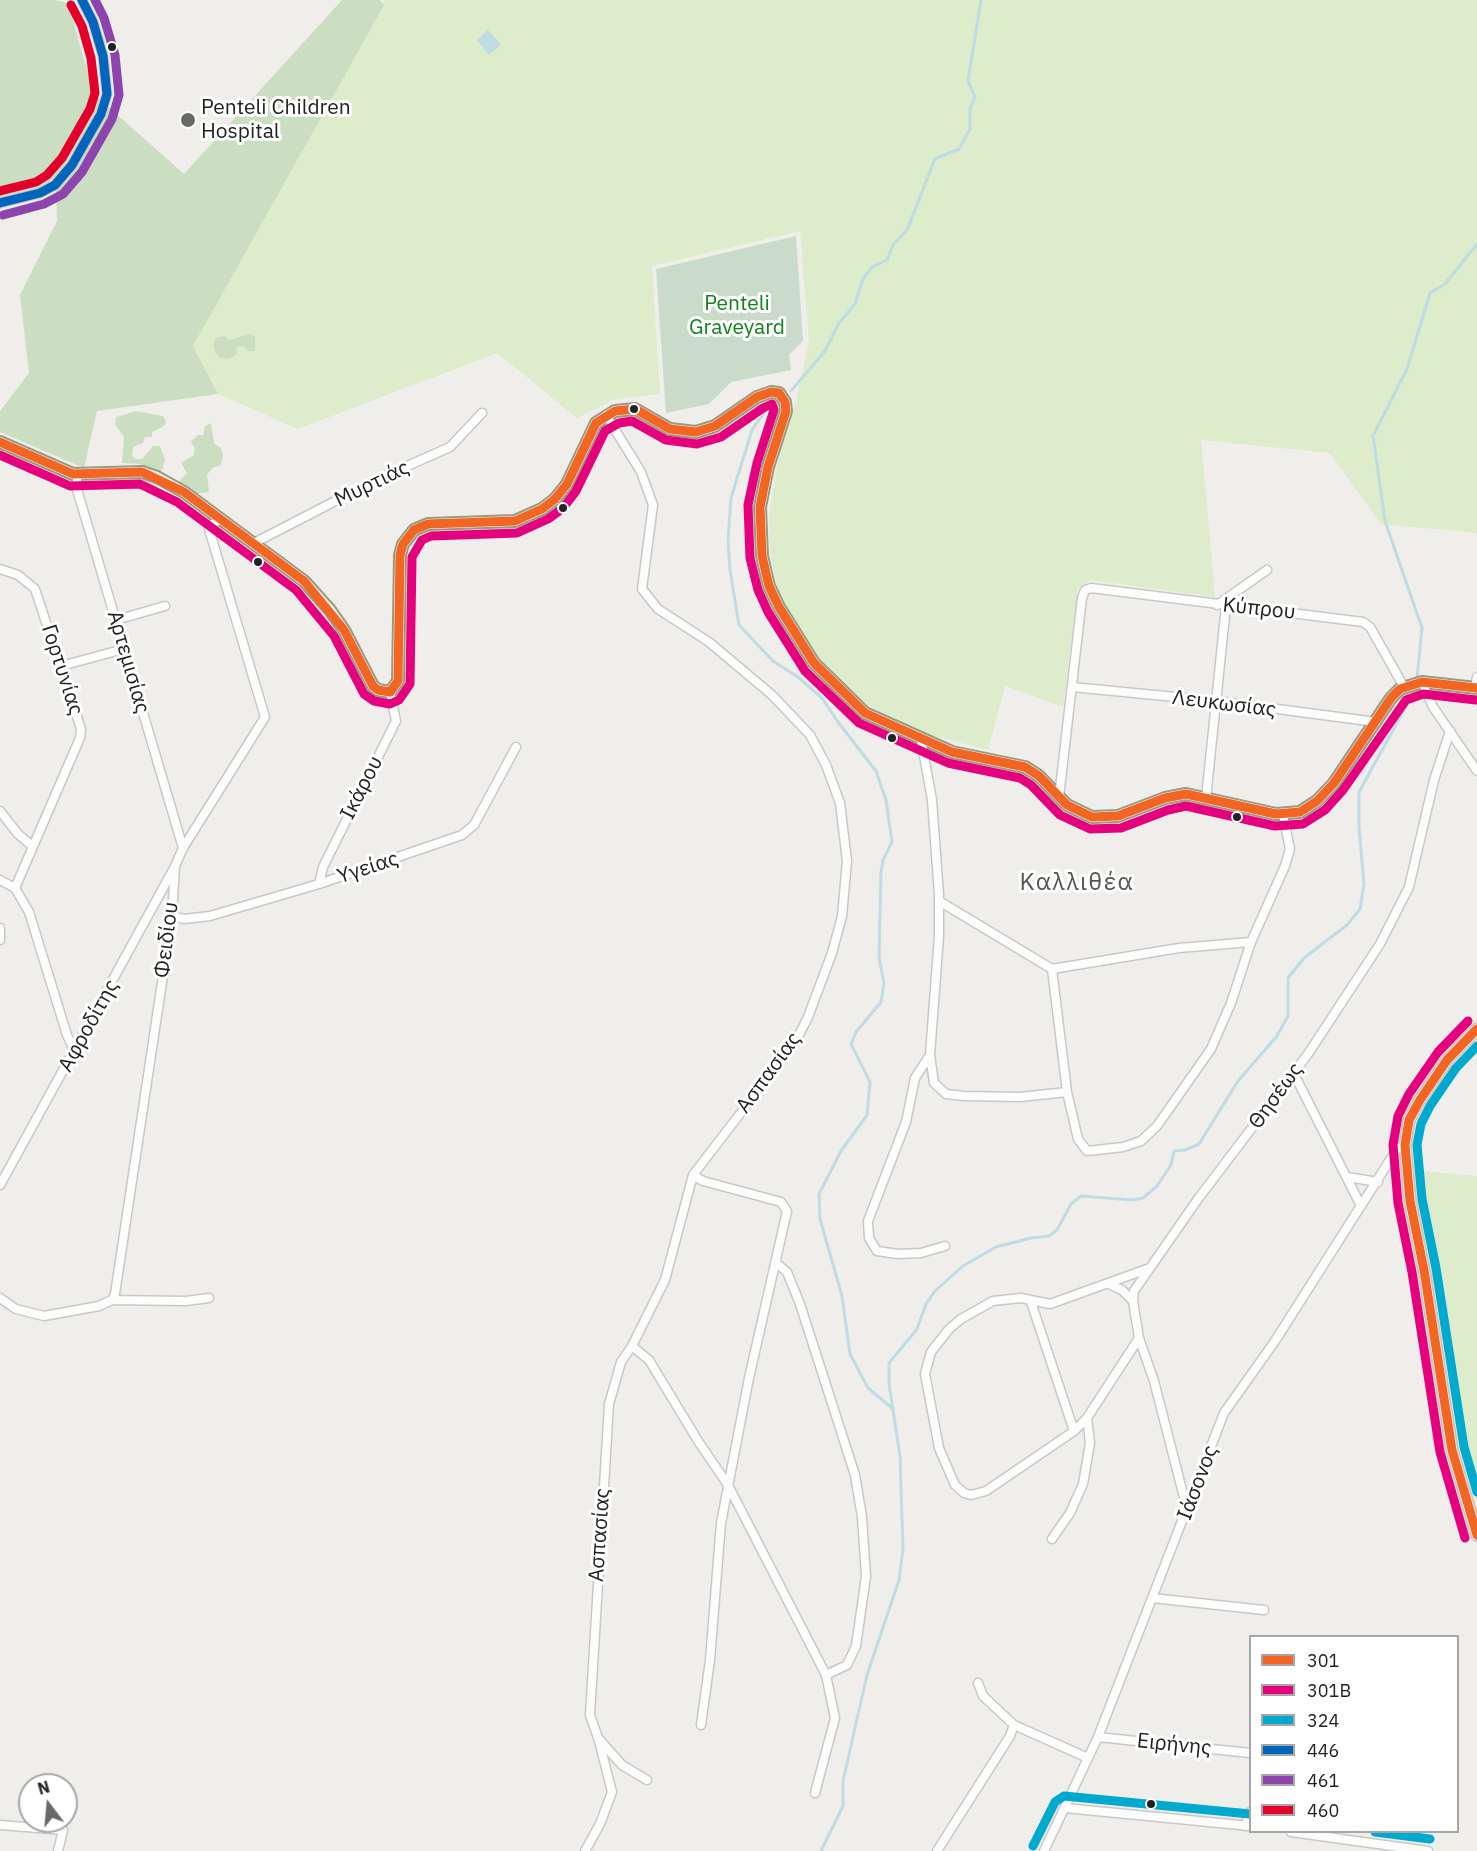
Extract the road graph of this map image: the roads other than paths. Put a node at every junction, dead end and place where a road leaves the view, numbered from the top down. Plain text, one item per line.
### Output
1 (82, 0) edge
2 (0, 203) edge
3 (482, 413) dead end
4 (606, 415) junction
5 (0, 442) edge
6 (78, 475) junction
7 (222, 519) junction
8 (254, 543) junction
9 (0, 569) edge
10 (1267, 570) dead end
11 (165, 606) dead end
12 (1222, 606) junction
13 (116, 620) junction
14 (124, 649) junction
15 (61, 666) junction
16 (1422, 682) junction
17 (1476, 684) edge
18 (1072, 687) junction
19 (1404, 687) junction
20 (390, 692) junction
21 (1217, 701) junction
22 (1376, 722) junction
23 (1450, 731) junction
24 (921, 739) junction
25 (516, 747) dead end
26 (1474, 762) edge
27 (1477, 771) edge
28 (1059, 797) junction
29 (1206, 798) junction
30 (0, 811) edge
31 (1283, 814) junction
32 (31, 845) junction
33 (183, 848) junction
34 (175, 866) junction
35 (0, 880) edge
36 (319, 884) junction
37 (15, 888) junction
38 (939, 901) junction
39 (172, 916) junction
40 (0, 928) edge
41 (0, 940) edge
42 (1251, 942) junction
43 (1052, 969) junction
44 (1477, 1029) edge
45 (75, 1052) junction
46 (930, 1054) junction
47 (1293, 1072) junction
48 (1067, 1092) junction
49 (1405, 1144) junction
50 (693, 1175) junction
51 (1347, 1177) junction
52 (1378, 1182) junction
53 (0, 1185) edge
54 (1361, 1206) junction
55 (945, 1246) dead end
56 (776, 1263) junction
57 (1148, 1269) junction
58 (1109, 1284) junction
59 (0, 1298) edge
60 (209, 1298) dead end
61 (112, 1300) junction
62 (1133, 1301) junction
63 (1031, 1302) junction
64 (1139, 1338) junction
65 (632, 1346) junction
66 (1087, 1418) junction
67 (1074, 1431) junction
68 (728, 1485) junction
69 (1188, 1509) junction
70 (1477, 1534) edge
71 (1052, 1539) dead end
72 (1152, 1598) junction
73 (1264, 1610) dead end
74 (826, 1675) junction
75 (978, 1683) dead end
76 (701, 1725) dead end
77 (1014, 1725) junction
78 (1098, 1737) junction
79 (598, 1738) junction
80 (1249, 1753) edge
81 (1088, 1758) junction
82 (647, 1780) dead end
83 (815, 1793) dead end
84 (1065, 1808) junction
85 (0, 1825) edge
86 (1248, 1826) edge
87 (1299, 1833) edge
88 (58, 1851) edge
89 (585, 1851) edge
90 (937, 1851) edge
91 (1044, 1851) edge
92 (1428, 1851) edge

1 - 2 street
3 - 8 street, Μυρτιάς
4 - 20 main road
4 - 24 main road
4 - 50 street, Ασπασίας
5 - 6 main road
6 - 7 main road
6 - 13 street, Αρτεμισίας
7 - 8 main road
7 - 33 street, Φειδίου
8 - 20 main road
9 - 15 street, Γορτυνίας
10 - 12 street
11 - 13 street
12 - 18 street, Κύπρου
12 - 19 street, Κύπρου
12 - 21 street
13 - 14 street, Αρτεμισίας
14 - 15 street
14 - 33 street, Αρτεμισίας
15 - 32 street, Γορτυνίας
16 - 17 main road
16 - 19 main road
16 - 23 street
18 - 21 street, Λευκωσίας
18 - 28 street
19 - 22 main road
20 - 36 street, Ικάρου
21 - 22 street, Λευκωσίας
21 - 29 street
22 - 31 main road
23 - 26 street
23 - 47 street, Θησέως
24 - 28 main road
24 - 38 street
25 - 36 street, Υγείας
26 - 27 street
28 - 29 main road
29 - 31 main road
30 - 32 street
31 - 42 street
32 - 37 street, Γορτυνίας
33 - 34 street, Φειδίου
34 - 39 street, Φειδίου
34 - 45 street, Αφροδίτης
35 - 37 street
36 - 39 street, Υγείας
37 - 45 street
38 - 43 street
38 - 46 street
39 - 61 street, Φειδίου
40 - 41 street
42 - 43 street
42 - 48 street
43 - 48 street
44 - 49 street
45 - 53 street, Αφροδίτης
46 - 48 street
46 - 55 street
47 - 51 street
47 - 57 street, Θησέως
49 - 52 street, Ιάσονος
49 - 70 street
50 - 56 street
50 - 65 street, Ασπασίας
51 - 52 street
51 - 54 street
52 - 54 street, Ιάσονος
54 - 69 street, Ιάσονος
56 - 68 street
56 - 74 street
57 - 58 street
57 - 62 street, Θησέως
58 - 62 street
58 - 63 street
59 - 61 street
60 - 61 street
62 - 64 street
63 - 67 street
63 - 67 street
64 - 66 street
64 - 69 street
65 - 68 street
65 - 79 street, Ασπασίας
66 - 67 street
66 - 71 street
68 - 74 street
68 - 76 street
69 - 72 street, Ιάσονος
72 - 73 street
72 - 78 street, Ιάσονος
74 - 83 street
75 - 77 street
77 - 81 street
77 - 90 street
78 - 80 street, Ειρήνης
78 - 81 street, Ιάσονος
79 - 82 street, Ασπασίας
79 - 89 street
81 - 84 street, Ιάσονος
84 - 86 street
84 - 91 street, Ιάσονος
85 - 88 street
87 - 92 street

